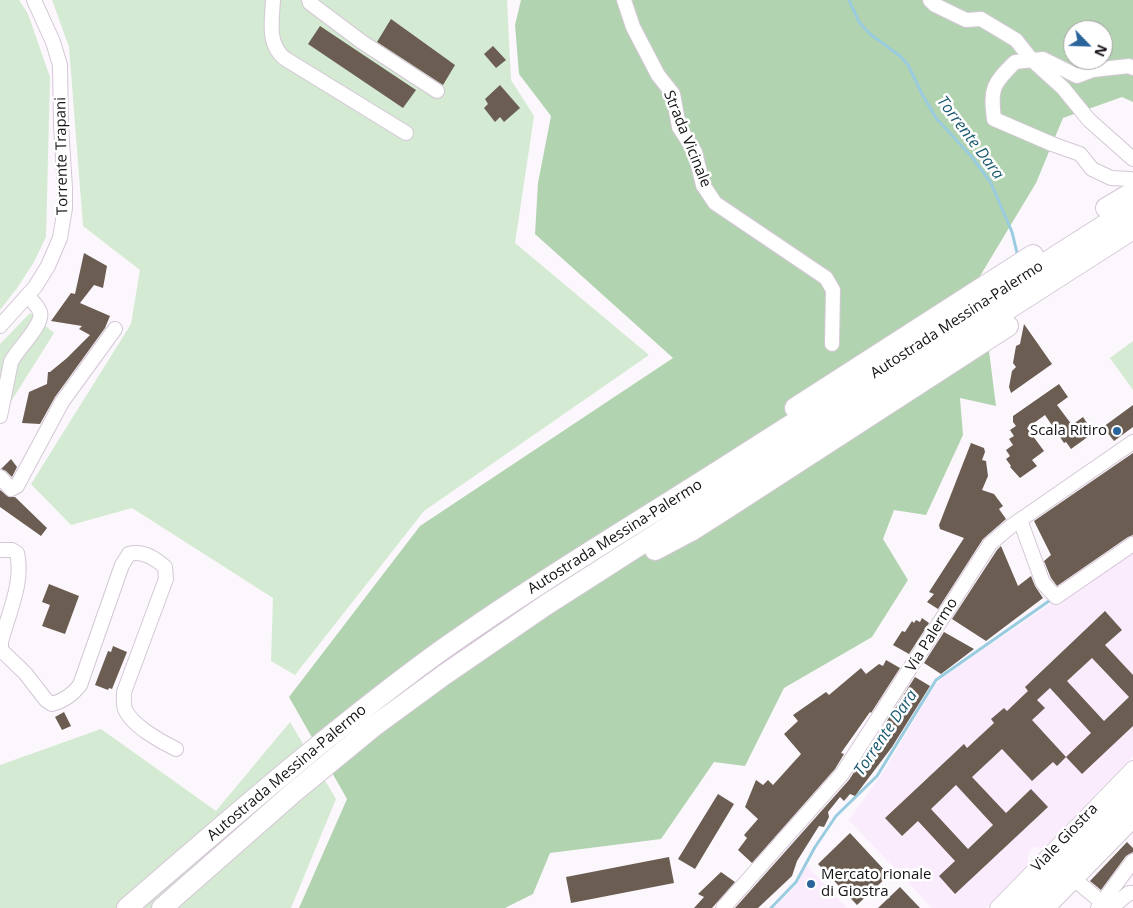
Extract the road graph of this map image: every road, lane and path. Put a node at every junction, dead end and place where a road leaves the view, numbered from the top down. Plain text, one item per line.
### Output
1 (28, 0) edge
2 (34, 0) edge
3 (273, 0) edge
4 (309, 0) edge
5 (624, 0) edge
6 (930, 0) edge
7 (1031, 59) junction
8 (1133, 68) edge
9 (437, 91) dead end
10 (406, 133) dead end
11 (1133, 159) edge
12 (1132, 185) edge
13 (1133, 207) edge
14 (1133, 229) edge
15 (1133, 245) edge
16 (28, 296) junction
17 (0, 318) edge
18 (0, 326) edge
19 (115, 329) dead end
20 (832, 344) dead end
21 (0, 416) edge
22 (1133, 442) edge
23 (780, 444) junction
24 (0, 477) edge
25 (1020, 520) junction
26 (1133, 544) edge
27 (0, 550) edge
28 (577, 561) junction
29 (589, 579) junction
30 (176, 749) dead end
31 (1133, 768) edge
32 (1133, 785) edge
33 (1133, 804) edge
34 (1133, 821) edge
35 (1133, 861) edge
36 (1075, 880) junction
37 (1133, 892) edge
38 (1105, 907) edge
39 (127, 908) edge
40 (162, 908) edge
41 (723, 908) edge
42 (997, 908) edge
43 (1012, 908) edge
44 (1030, 908) edge
45 (1048, 908) edge

1 - 17 street
2 - 16 street, Torrente Trapani
3 - 10 street
4 - 9 street
5 - 20 street, Strada Vicinale
6 - 7 street
7 - 8 street
7 - 11 street
7 - 12 street
12 - 28 highway
13 - 23 highway, Autostrada Messina-Palermo
14 - 23 highway, Autostrada Messina-Palermo
15 - 29 highway
16 - 18 street, Torrente Trapani
16 - 21 street
19 - 24 street
22 - 25 street, Via Palermo
23 - 28 highway, Autostrada Messina-Palermo
23 - 29 highway, Autostrada Messina-Palermo
25 - 26 street
25 - 41 street, Via Palermo
27 - 30 street
28 - 39 highway, Autostrada Messina-Palermo
29 - 40 highway, Autostrada Messina-Palermo
31 - 42 street, Viale Giostra
32 - 43 main road, Viale Giostra
33 - 44 main road, Viale Giostra
34 - 36 street
35 - 38 street
36 - 38 street
36 - 45 street
37 - 38 street

